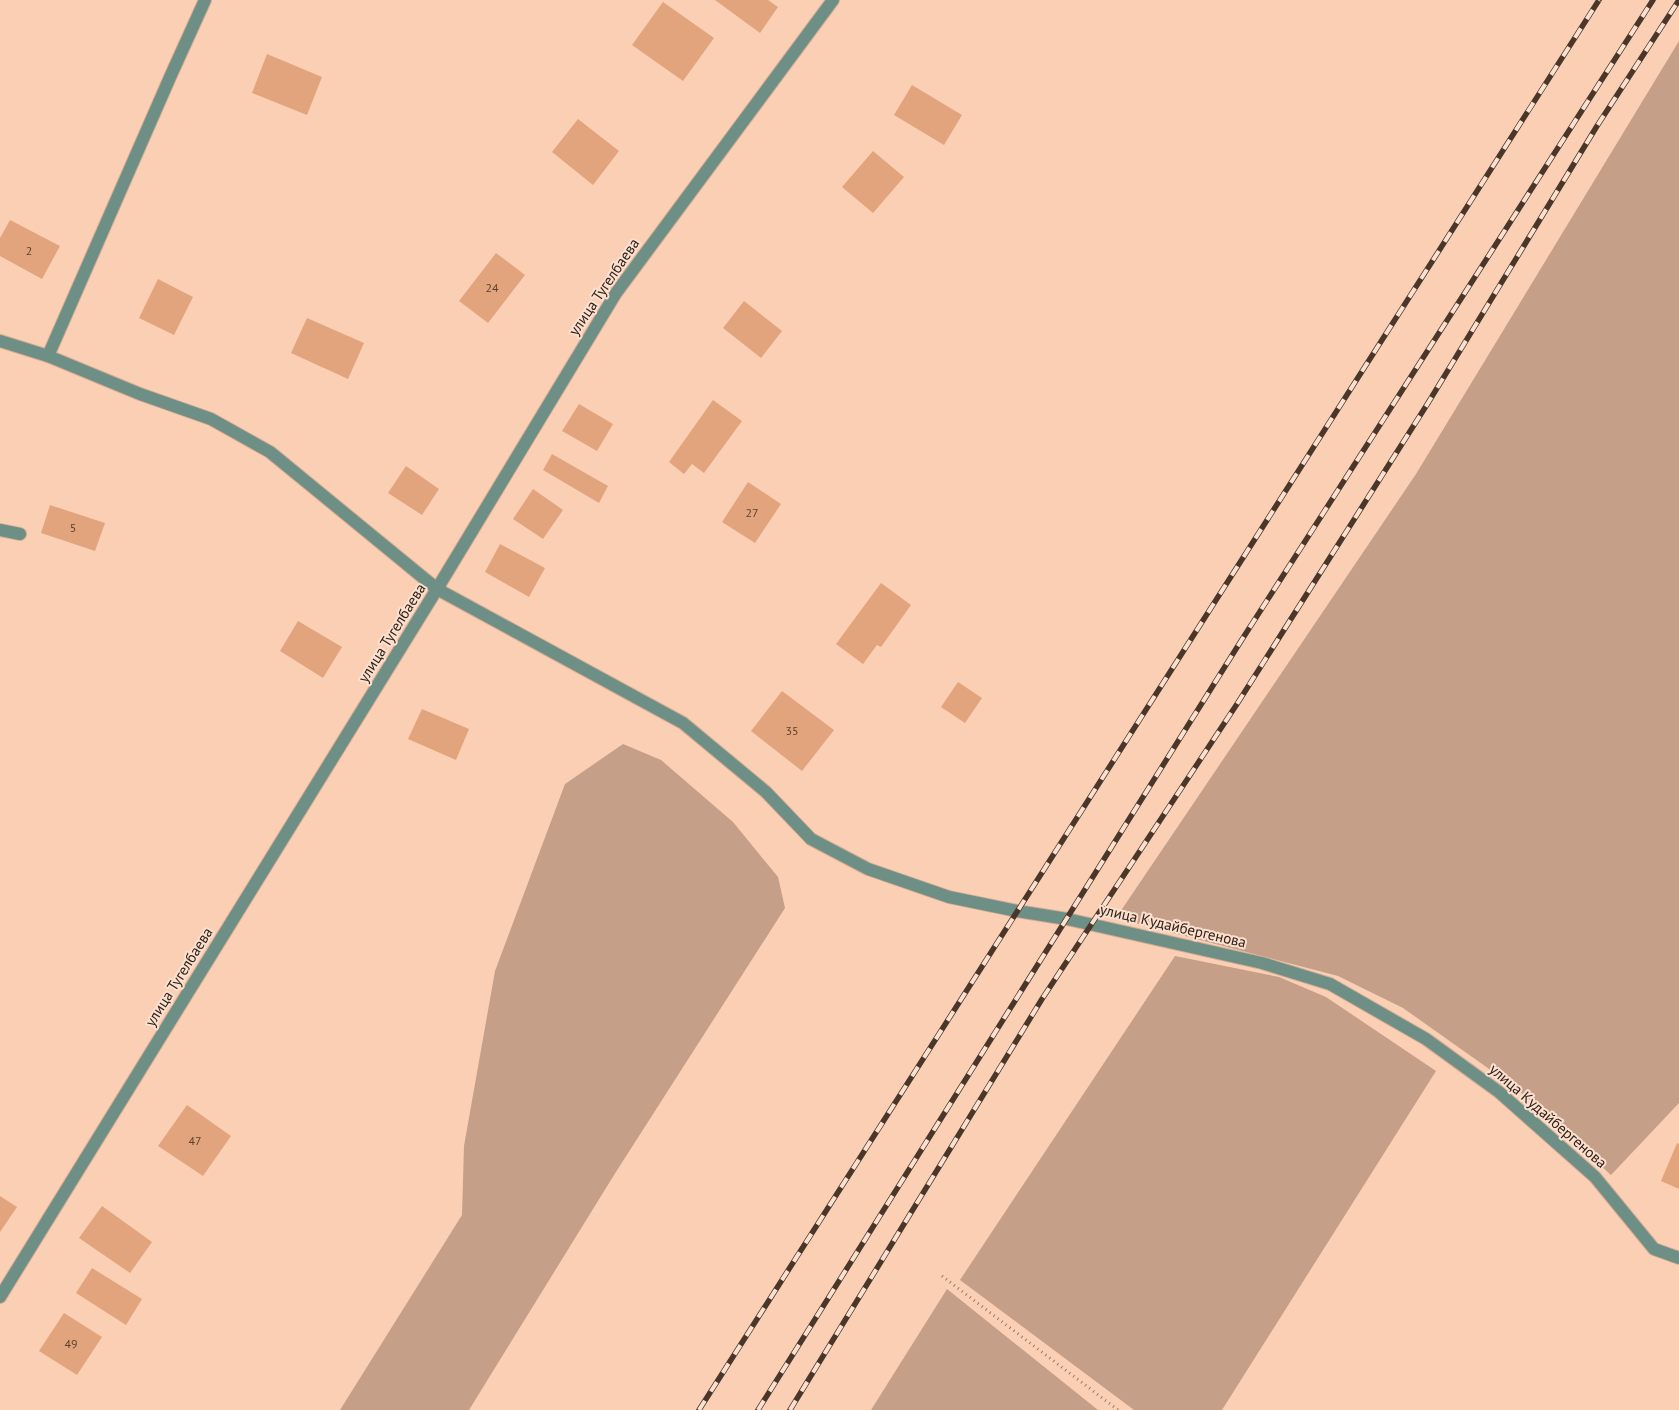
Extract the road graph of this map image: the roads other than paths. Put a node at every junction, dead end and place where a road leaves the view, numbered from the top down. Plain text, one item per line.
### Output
1 (205, 0) edge
2 (833, 0) edge
3 (0, 341) edge
4 (48, 356) junction
5 (0, 530) edge
6 (20, 534) dead end
7 (438, 589) junction
8 (1679, 1258) edge
9 (0, 1297) edge

1 - 4 street
2 - 7 street, улица Тугелбаева
3 - 4 street, улица Кудайбергенова
4 - 7 street, улица Кудайбергенова
5 - 6 street
7 - 8 street, улица Кудайбергенова
7 - 9 street, улица Тугелбаева

